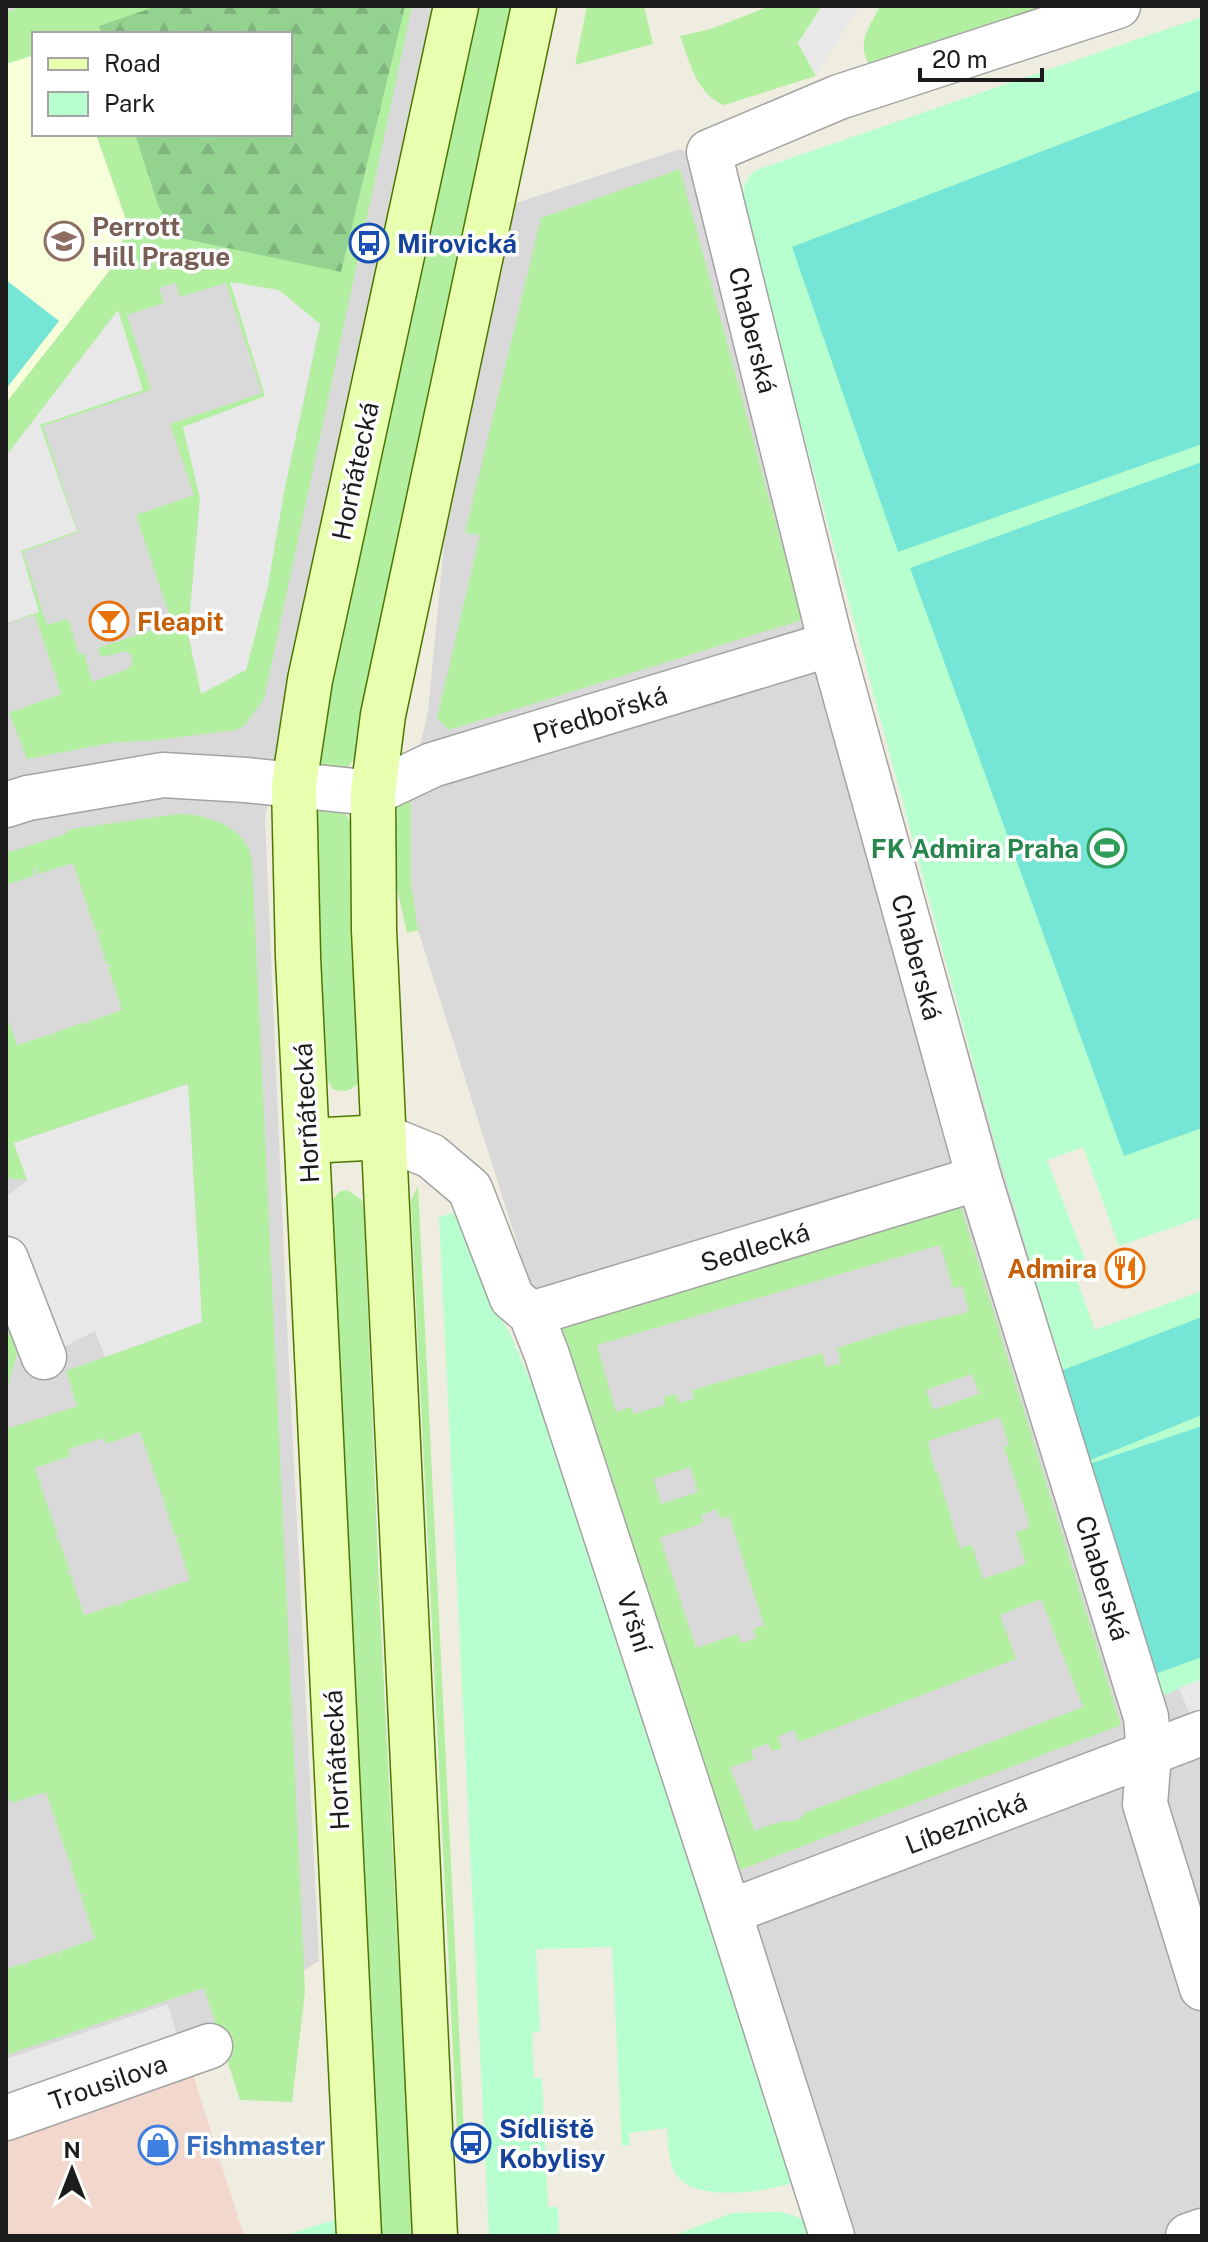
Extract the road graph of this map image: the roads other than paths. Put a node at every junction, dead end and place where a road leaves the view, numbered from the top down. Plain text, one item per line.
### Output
1 (456, 6) edge
2 (534, 6) edge
3 (1118, 6) edge
4 (831, 644) junction
5 (294, 785) junction
6 (373, 793) junction
7 (6, 805) edge
8 (384, 1137) junction
9 (308, 1141) junction
10 (979, 1178) junction
11 (6, 1259) edge
12 (531, 1314) junction
13 (44, 1357) dead end
14 (1202, 1733) edge
15 (1149, 1754) junction
16 (729, 1912) junction
17 (1202, 1988) edge
18 (210, 2046) dead end
19 (6, 2118) edge
20 (1202, 2231) edge
21 (359, 2236) edge
22 (435, 2236) edge
23 (832, 2236) edge
24 (1188, 2236) edge

1 - 5 main road, Horňátecká
2 - 6 main road
3 - 4 street, Chaberská
4 - 6 street, Předbořská
4 - 10 street, Chaberská
5 - 6 street
5 - 7 street
5 - 9 main road, Horňátecká
6 - 8 main road
8 - 9 main road, Vršní
8 - 12 street, Vršní
8 - 22 main road
9 - 21 main road, Horňátecká
10 - 12 street, Sedlecká
10 - 15 street, Chaberská
11 - 13 street
12 - 16 street, Vršní
14 - 15 street, Líbeznická
15 - 16 street, Líbeznická
15 - 17 street, Chaberská
16 - 23 street, Vršní
18 - 19 street, Trousilova
20 - 24 street

